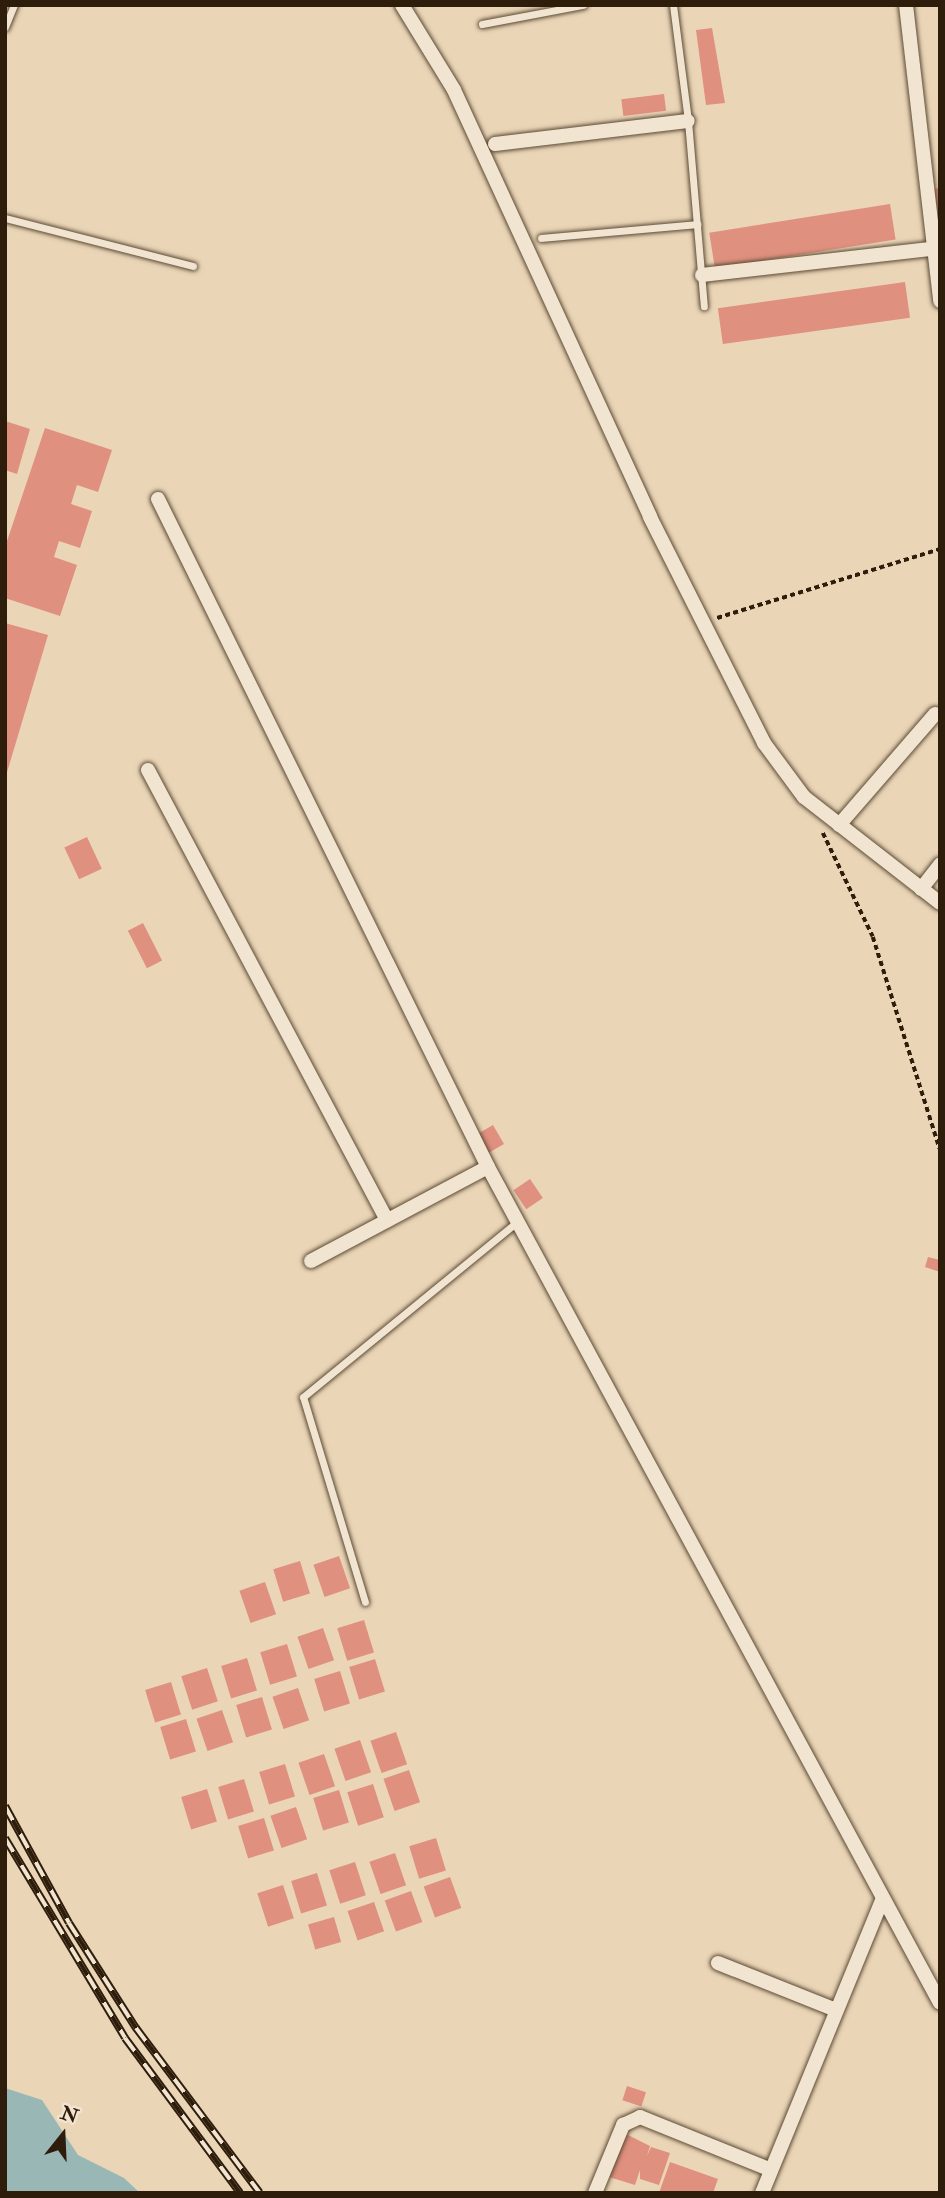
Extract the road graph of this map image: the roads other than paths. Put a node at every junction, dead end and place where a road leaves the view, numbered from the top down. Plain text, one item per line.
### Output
1 (13, 5) edge
2 (402, 5) edge
3 (583, 5) edge
4 (673, 5) edge
5 (906, 5) edge
6 (482, 24) dead end
7 (5, 27) edge
8 (688, 121) junction
9 (495, 144) dead end
10 (5, 218) edge
11 (698, 224) junction
12 (541, 238) dead end
13 (937, 249) edge
14 (193, 266) dead end
15 (702, 275) junction
16 (940, 301) edge
17 (704, 306) dead end
18 (158, 499) dead end
19 (934, 714) dead end
20 (148, 770) dead end
21 (839, 825) junction
22 (940, 865) edge
23 (921, 889) junction
24 (940, 903) edge
25 (488, 1167) junction
26 (387, 1220) junction
27 (517, 1222) junction
28 (311, 1261) dead end
29 (365, 1602) dead end
30 (882, 1901) junction
31 (718, 1963) dead end
32 (940, 2003) edge
33 (836, 2010) junction
34 (771, 2170) junction
35 (595, 2193) edge
36 (762, 2193) edge

1 - 7 lane
2 - 21 street
3 - 6 lane
4 - 8 lane
5 - 13 street
8 - 9 street
8 - 11 lane
10 - 14 lane
11 - 12 lane
11 - 15 lane
13 - 15 street
13 - 16 street
15 - 17 lane
18 - 25 street
19 - 21 street
20 - 26 street
21 - 23 street
22 - 23 street
23 - 24 street
25 - 26 street
25 - 27 street
26 - 28 street
27 - 29 lane
27 - 30 street
30 - 32 street
30 - 33 street
31 - 33 street
33 - 34 street
34 - 35 street
34 - 36 street

